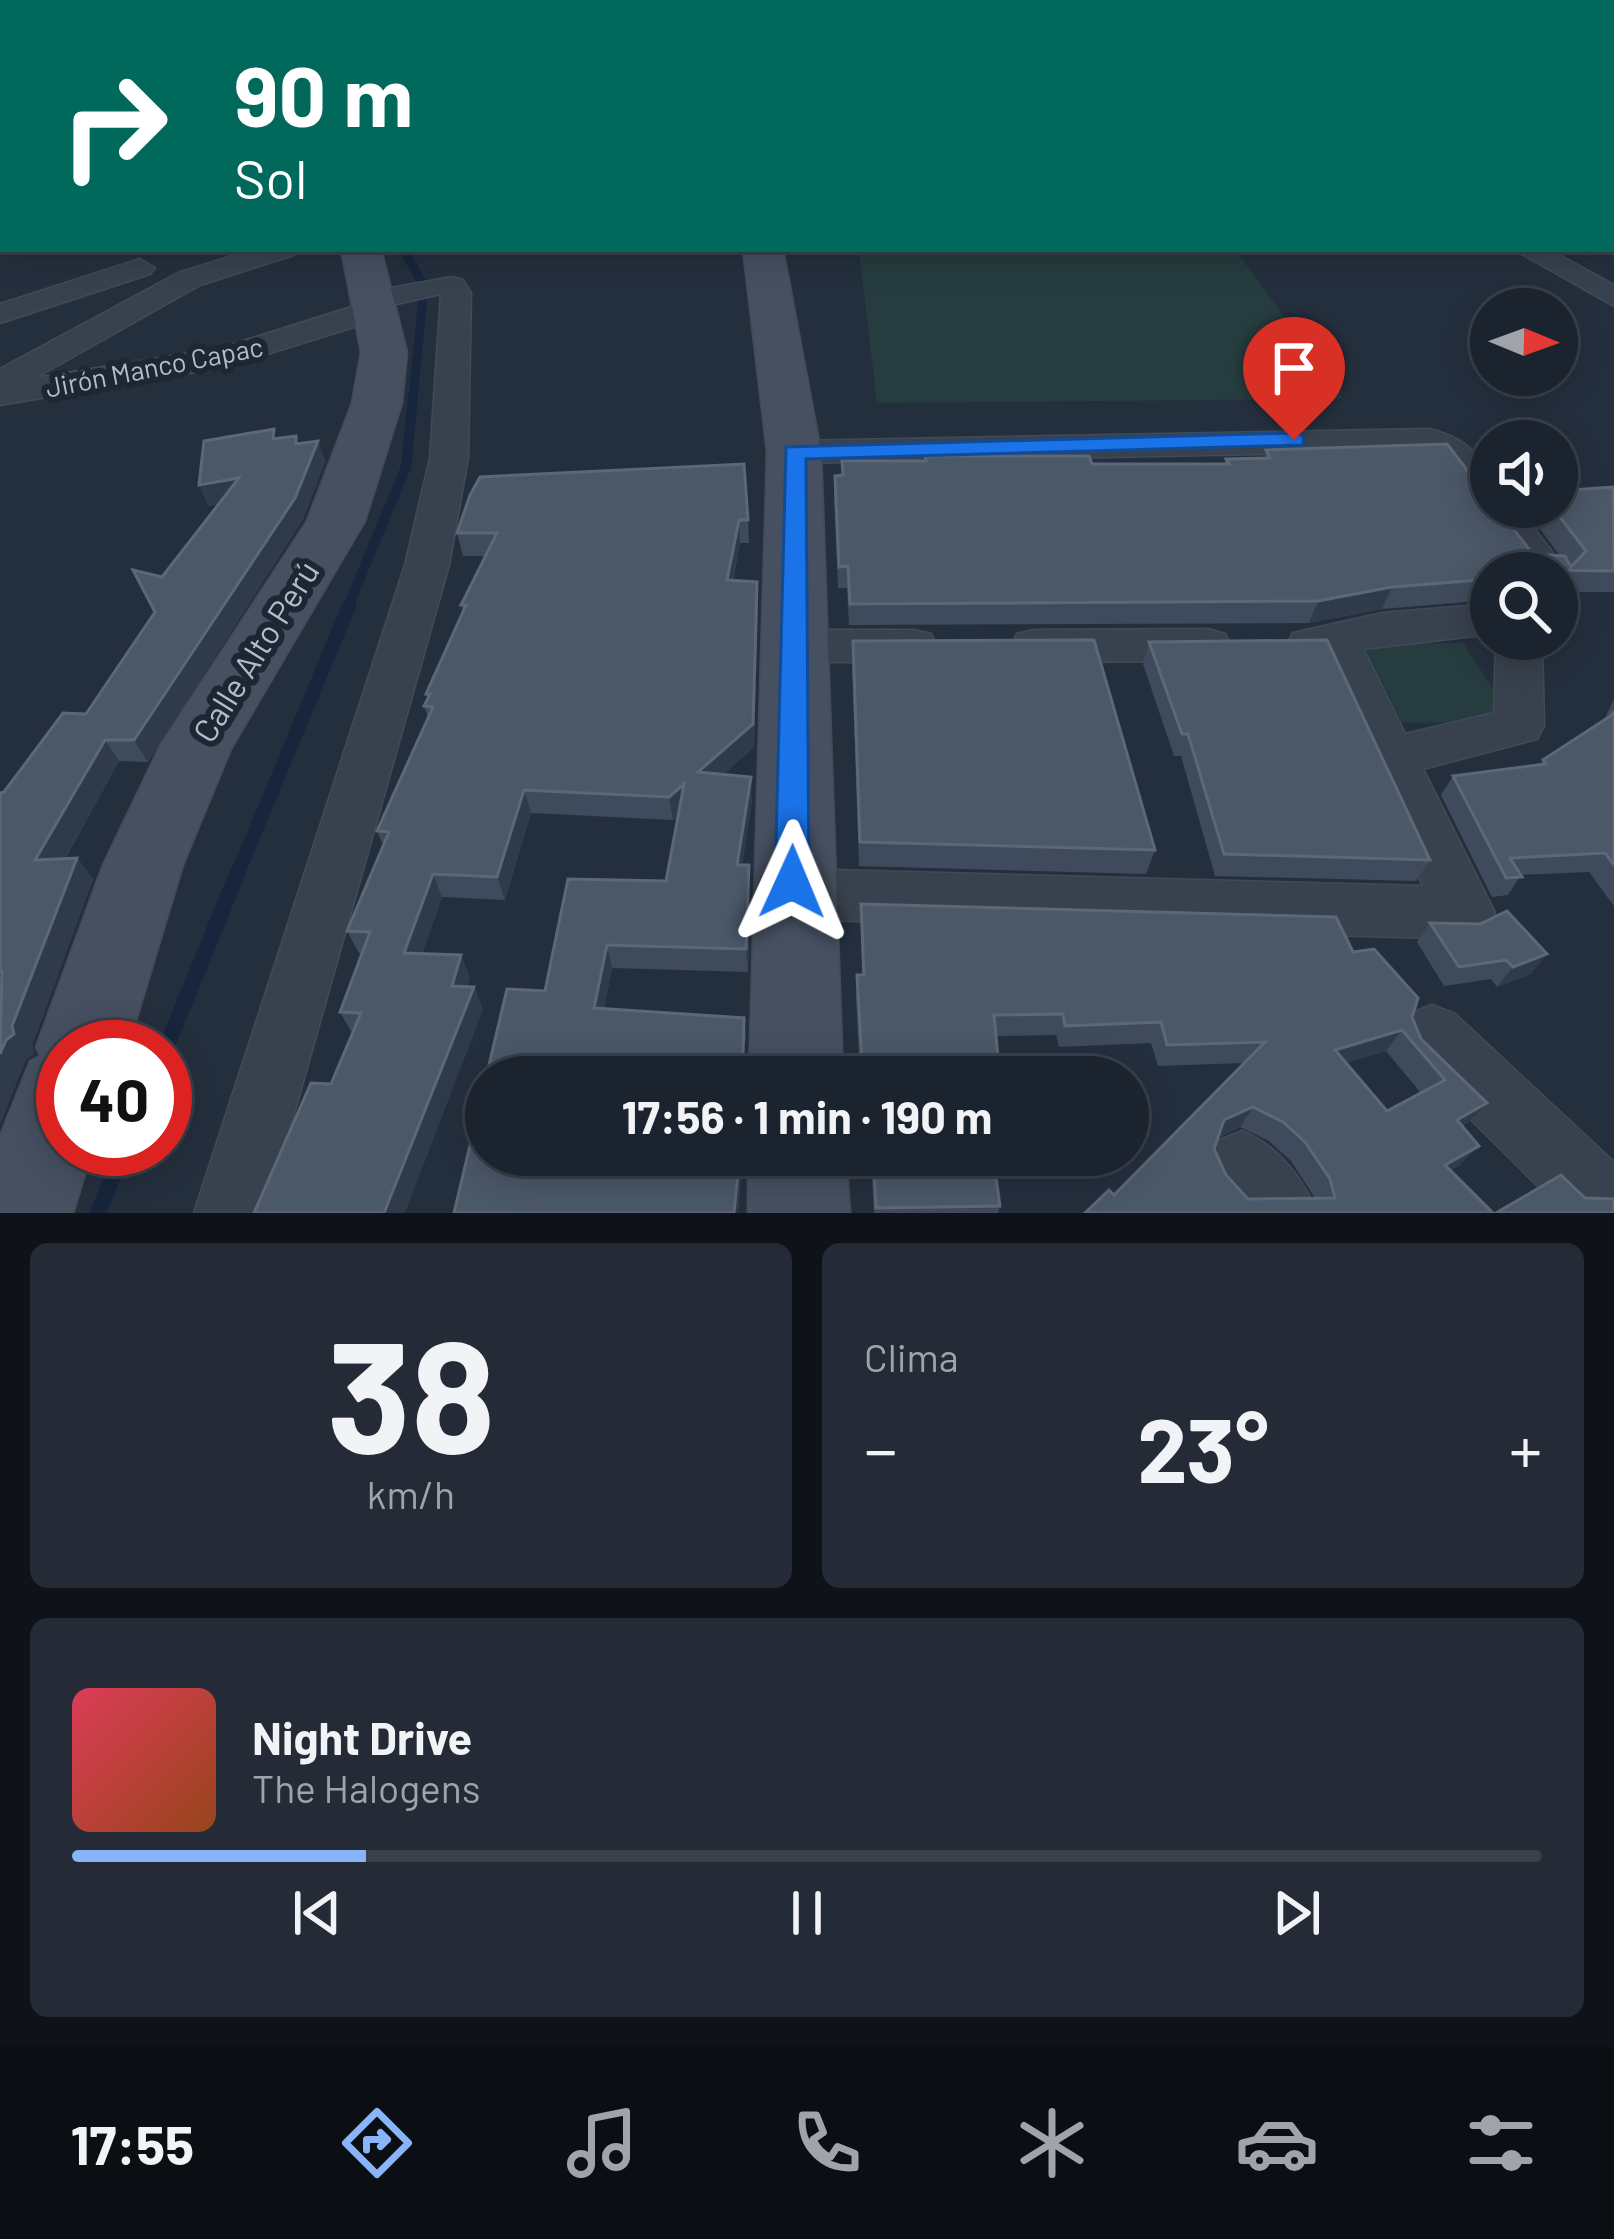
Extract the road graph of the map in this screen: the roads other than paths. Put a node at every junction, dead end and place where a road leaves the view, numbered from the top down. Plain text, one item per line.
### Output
1 (764, 252) edge
2 (1533, 252) edge
3 (236, 254) edge
4 (140, 268) dead end
5 (0, 277) edge
6 (391, 287) edge
7 (1612, 294) edge
8 (47, 298) junction
9 (0, 314) edge
10 (118, 316) junction
11 (0, 383) edge
12 (0, 394) edge
13 (794, 452) junction
14 (1470, 474) edge
15 (1470, 621) edge
16 (1335, 639) junction
17 (797, 646) junction
18 (1519, 660) edge
19 (1391, 758) junction
20 (792, 893) junction
21 (91, 1020) edge
22 (1432, 1036) dead end
23 (796, 1056) edge
24 (36, 1172) edge
25 (798, 1176) edge
26 (1614, 1210) edge
27 (22, 1213) edge
28 (230, 1213) edge
29 (799, 1213) edge

1 - 13 street
2 - 7 street
3 - 10 street
4 - 8 street
5 - 8 street
6 - 12 street, Jirón Manco Capac
6 - 21 street, Calle Alto Perú
6 - 28 street
8 - 9 street
8 - 10 street
10 - 11 street
13 - 14 street
13 - 17 street
15 - 16 street
16 - 17 street
16 - 19 street
17 - 20 street
18 - 19 street
19 - 20 street
20 - 23 street
22 - 26 street
24 - 27 street
25 - 29 street

